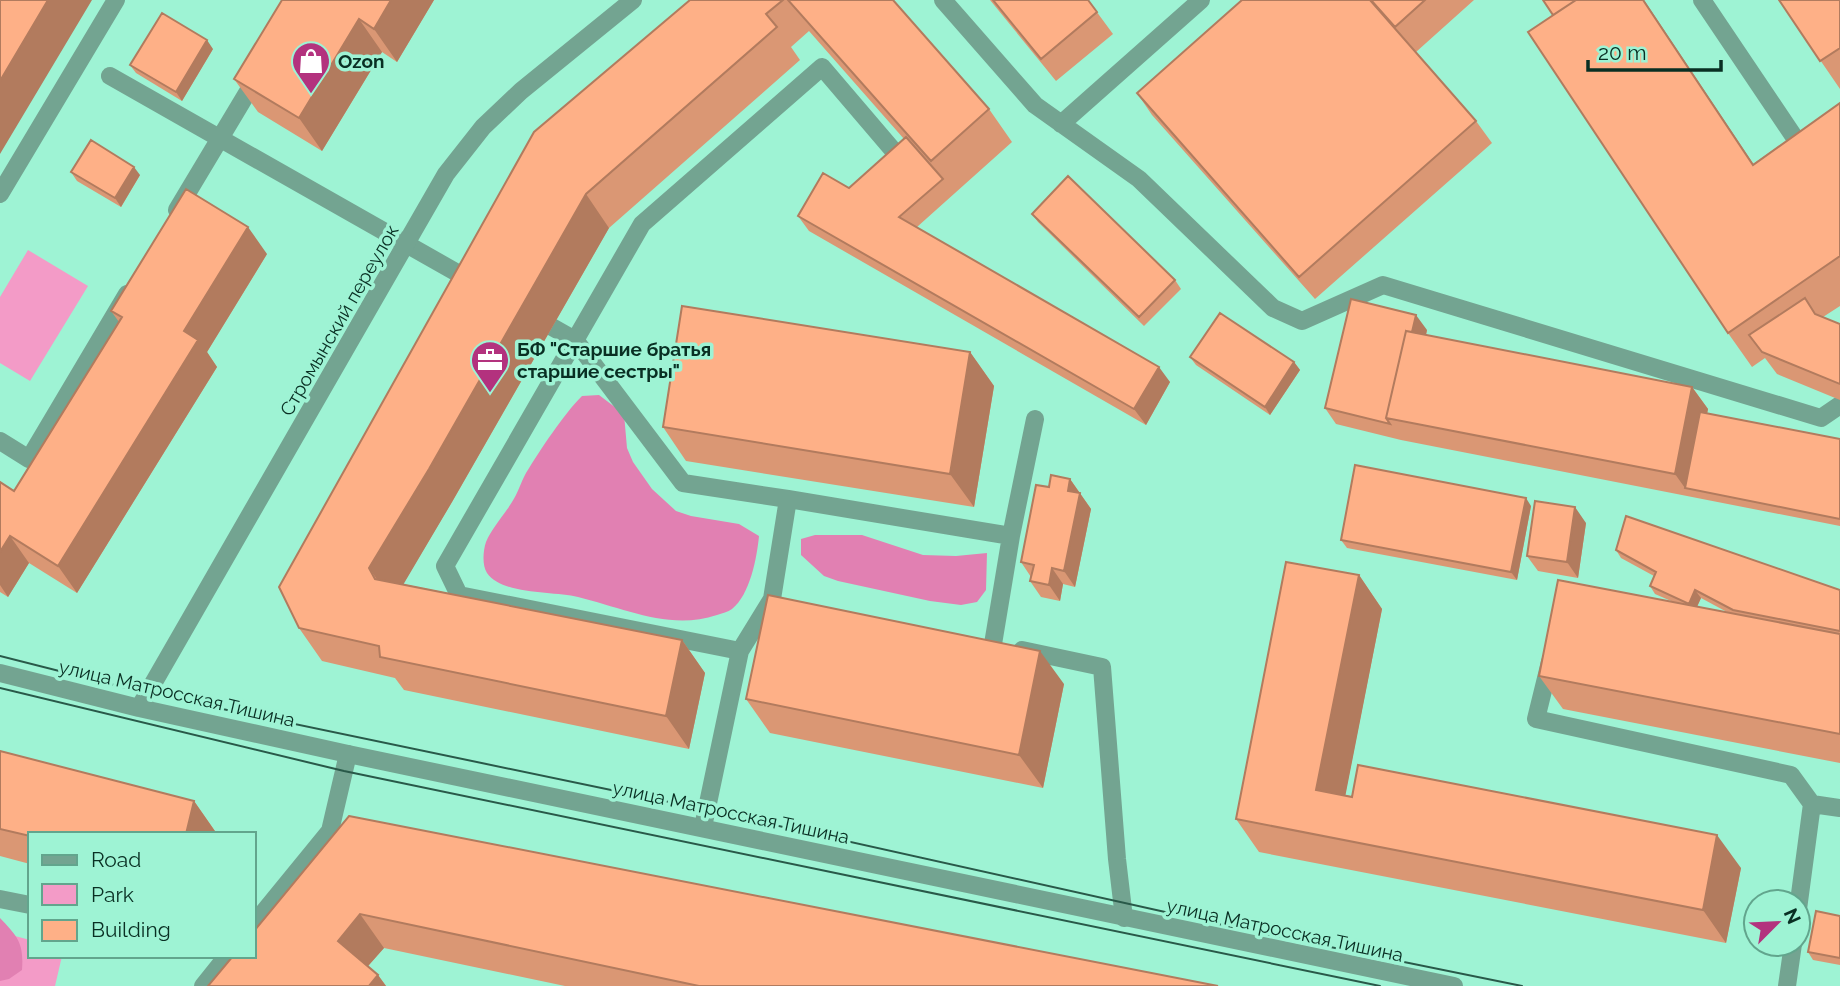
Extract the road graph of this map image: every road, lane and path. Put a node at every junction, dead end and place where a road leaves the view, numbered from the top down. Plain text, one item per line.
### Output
1 (116, 0) edge
2 (633, 0) edge
3 (943, 0) edge
4 (1201, 0) edge
5 (1702, 0) edge
6 (269, 58) edge
7 (110, 76) dead end
8 (1061, 124) junction
9 (1840, 128) edge
10 (220, 138) junction
11 (892, 149) edge
12 (0, 194) edge
13 (171, 221) edge
14 (408, 245) junction
15 (135, 281) edge
16 (488, 290) edge
17 (552, 327) dead end
18 (575, 340) junction
19 (1840, 405) edge
20 (1035, 419) dead end
21 (0, 442) edge
22 (788, 499) junction
23 (1011, 536) junction
24 (1555, 639) edge
25 (740, 651) junction
26 (0, 673) edge
27 (139, 708) junction
28 (348, 754) junction
29 (1812, 804) junction
30 (1840, 808) edge
31 (703, 827) junction
32 (1801, 888) edge
33 (0, 899) edge
34 (28, 905) edge
35 (1124, 918) junction
36 (256, 922) edge
37 (226, 958) edge
38 (1791, 958) edge
39 (203, 986) edge
40 (1454, 986) edge
41 (1787, 986) edge

1 - 12 street
2 - 14 street, Стромынский переулок
3 - 8 street
4 - 8 street
5 - 9 street
6 - 10 street
7 - 10 street
8 - 19 street
10 - 13 street
10 - 14 street
11 - 18 street
14 - 16 street
14 - 27 street, Стромынский переулок
15 - 21 street
17 - 18 street
18 - 22 street
18 - 25 street
20 - 23 street
22 - 23 street
22 - 25 street
23 - 35 street
24 - 29 street
25 - 31 street
26 - 27 street, улица Матросская Тишина
27 - 28 street, улица Матросская Тишина
28 - 31 street, улица Матросская Тишина
28 - 36 street
29 - 30 street
29 - 32 street
31 - 35 street, улица Матросская Тишина
33 - 34 street
35 - 40 street, улица Матросская Тишина
37 - 39 street
38 - 41 street

